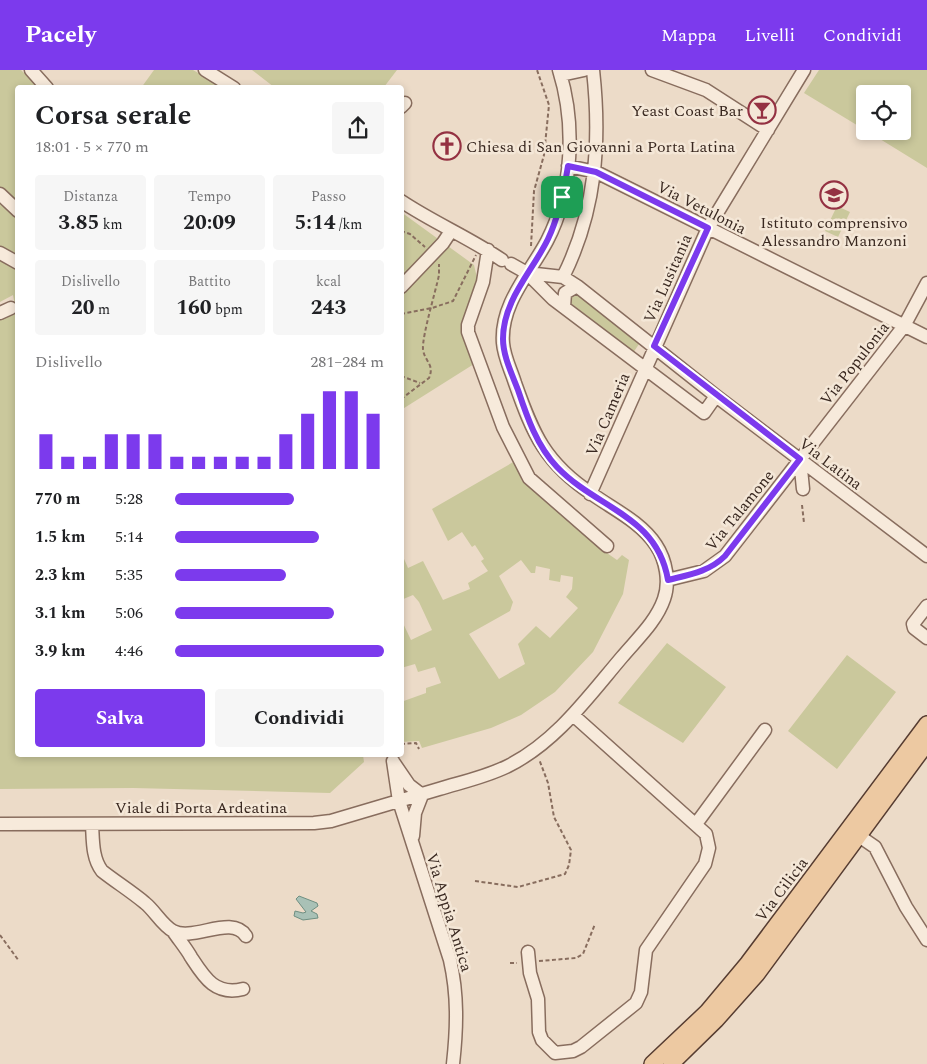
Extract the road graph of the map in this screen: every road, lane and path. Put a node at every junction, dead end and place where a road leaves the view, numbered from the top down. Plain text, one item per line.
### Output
1 (31, 70) edge
2 (205, 70) edge
3 (537, 70) edge
4 (584, 70) edge
5 (593, 70) edge
6 (652, 70) edge
7 (804, 70) edge
8 (560, 73) edge
9 (44, 85) edge
10 (229, 85) edge
11 (768, 130) junction
12 (568, 166) junction
13 (596, 172) junction
14 (0, 194) edge
15 (404, 203) edge
16 (15, 208) edge
17 (708, 228) junction
18 (450, 231) junction
19 (404, 232) edge
20 (484, 248) junction
21 (532, 248) dead end
22 (0, 254) edge
23 (433, 255) junction
24 (15, 262) edge
25 (527, 272) junction
26 (563, 277) junction
27 (927, 283) edge
28 (404, 284) edge
29 (577, 286) junction
30 (564, 307) junction
31 (432, 308) junction
32 (404, 313) edge
33 (904, 326) junction
34 (927, 337) edge
35 (654, 346) junction
36 (644, 369) junction
37 (404, 377) edge
38 (420, 384) junction
39 (716, 396) junction
40 (404, 397) edge
41 (800, 459) junction
42 (803, 489) dead end
43 (590, 494) junction
44 (802, 505) dead end
45 (804, 522) dead end
46 (607, 546) dead end
47 (927, 556) edge
48 (668, 580) junction
49 (927, 606) edge
50 (927, 638) edge
51 (573, 715) junction
52 (927, 724) edge
53 (765, 730) dead end
54 (927, 743) edge
55 (404, 744) edge
56 (419, 748) dead end
57 (536, 750) junction
58 (422, 795) junction
59 (399, 801) junction
60 (0, 824) edge
61 (92, 824) junction
62 (696, 824) junction
63 (859, 836) junction
64 (413, 843) junction
65 (475, 881) dead end
66 (594, 924) dead end
67 (173, 931) junction
68 (0, 935) edge
69 (246, 936) dead end
70 (927, 940) edge
71 (528, 957) junction
72 (19, 961) dead end
73 (510, 963) dead end
74 (242, 989) dead end
75 (454, 1064) edge
76 (652, 1064) edge
77 (671, 1064) edge

1 - 9 street
2 - 10 street
3 - 21 path
4 - 8 street
5 - 13 street
6 - 11 street
7 - 11 street, Via Lusitania
8 - 12 street
11 - 17 street, Via Lusitania
12 - 13 street, Via Vetulonia
12 - 25 street
13 - 17 street, Via Vetulonia
13 - 26 street
14 - 16 street
15 - 18 street
17 - 33 street, Via Vetulonia
17 - 35 street, Via Lusitania
18 - 20 street
18 - 23 street
19 - 23 path
20 - 25 street
20 - 31 path
20 - 46 street
22 - 24 street
23 - 28 street
23 - 31 path
25 - 26 street, Via Latina
25 - 30 street
25 - 43 street
26 - 29 street, Via Latina
27 - 33 street, Via Populonia
29 - 30 street
29 - 35 street, Via Latina
30 - 36 street
31 - 32 path
31 - 38 path
33 - 34 street, Via Vetulonia
33 - 41 street, Via Populonia
35 - 36 street, Via Cameria
35 - 39 street, Via Latina
36 - 39 street
36 - 43 street, Via Cameria
37 - 38 path
38 - 40 path
39 - 41 street, Via Latina
41 - 42 street
41 - 47 street, Via Latina
41 - 48 street, Via Talamone
43 - 48 street
44 - 45 path
48 - 51 street, Viale di Porta Ardeatina
49 - 50 street
51 - 57 street, Viale di Porta Ardeatina
51 - 62 street
52 - 76 main road, Via Cilicia
53 - 62 street
54 - 63 main road, Via Cilicia
55 - 56 path
57 - 58 street, Viale di Porta Ardeatina
57 - 65 path
58 - 59 street, Viale di Porta Ardeatina
58 - 59 street, Via Appia Antica
58 - 64 street
59 - 61 street, Viale di Porta Ardeatina
59 - 64 street, Via Appia Antica
60 - 61 street, Viale di Porta Ardeatina
61 - 67 street
62 - 71 street
63 - 70 street
63 - 77 main road, Via Cilicia
64 - 75 street, Via Appia Antica
66 - 71 path
67 - 69 street
67 - 74 street
68 - 72 path
71 - 73 path

